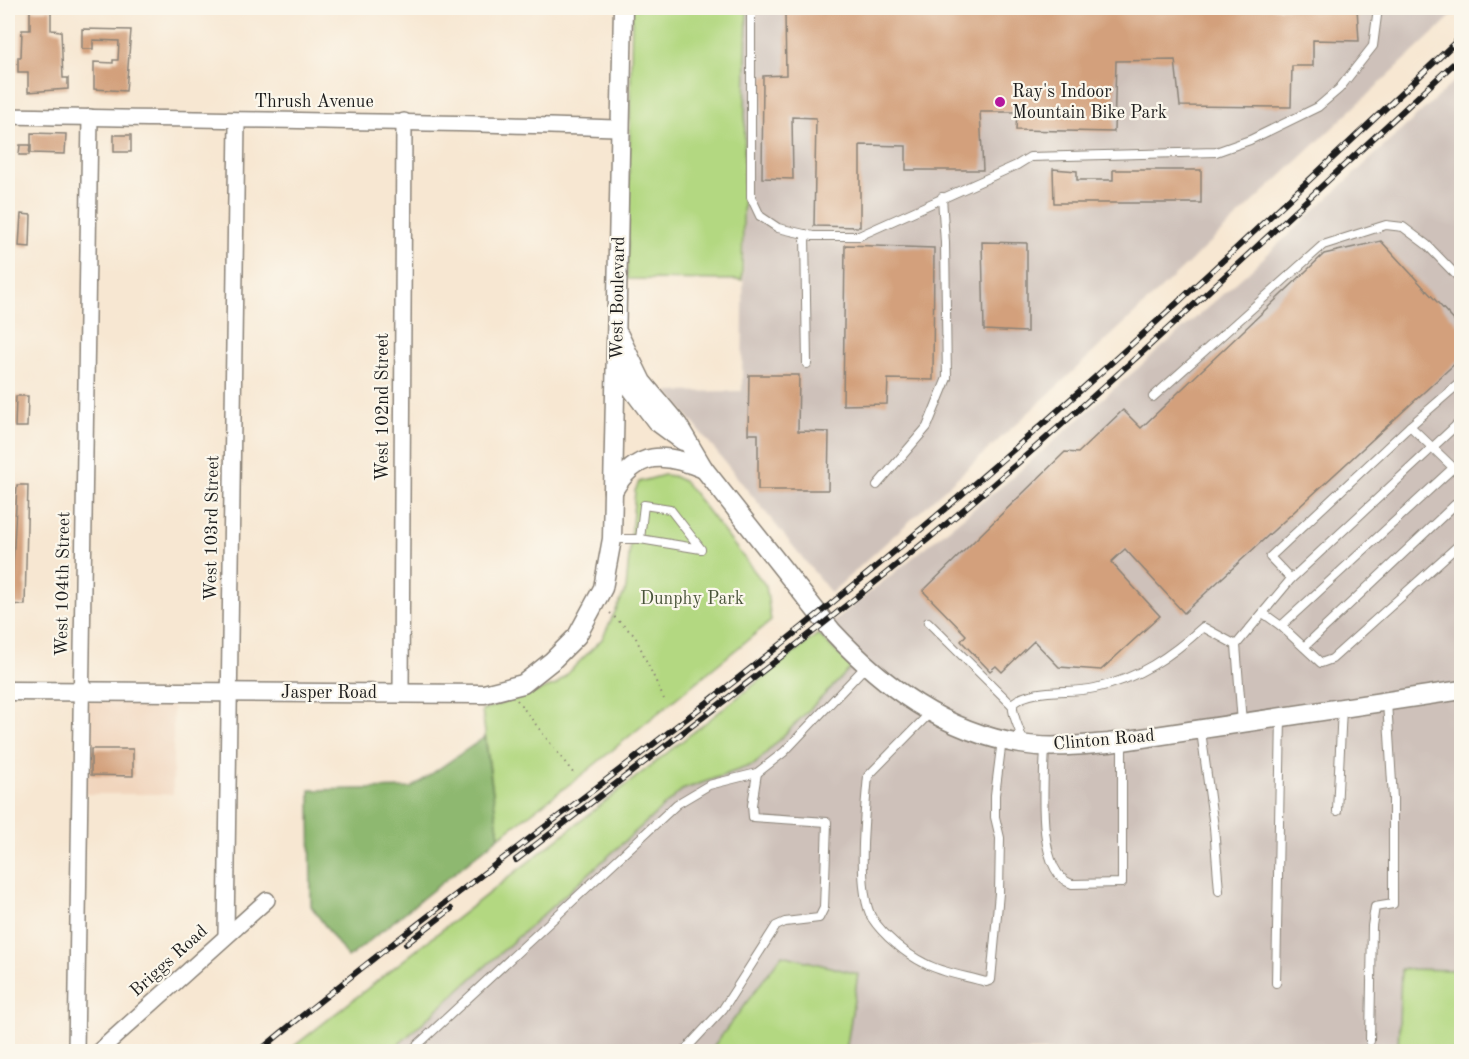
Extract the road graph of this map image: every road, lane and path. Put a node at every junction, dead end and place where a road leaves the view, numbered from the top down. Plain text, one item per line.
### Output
1 (623, 8) edge
2 (751, 8) edge
3 (1378, 8) edge
4 (8, 116) edge
5 (90, 117) junction
6 (404, 121) junction
7 (237, 122) junction
8 (620, 128) junction
9 (942, 197) junction
10 (805, 234) junction
11 (1461, 281) edge
12 (617, 332) junction
13 (807, 363) dead end
14 (616, 368) junction
15 (1461, 381) edge
16 (636, 386) junction
17 (1154, 397) dead end
18 (1461, 420) edge
19 (1410, 426) junction
20 (1432, 447) junction
21 (1453, 468) junction
22 (704, 469) junction
23 (1461, 476) edge
24 (877, 485) dead end
25 (612, 493) junction
26 (1461, 498) edge
27 (612, 539) junction
28 (639, 539) junction
29 (1461, 542) edge
30 (1291, 579) junction
31 (603, 588) joint
32 (610, 613) dead end
33 (1263, 613) junction
34 (928, 622) dead end
35 (1281, 626) junction
36 (1236, 645) junction
37 (1304, 647) junction
38 (867, 665) junction
39 (81, 690) junction
40 (1461, 690) edge
41 (8, 691) edge
42 (229, 693) junction
43 (401, 693) junction
44 (664, 699) dead end
45 (517, 700) dead end
46 (1387, 702) junction
47 (1013, 706) junction
48 (1342, 708) junction
49 (930, 713) junction
50 (1281, 717) junction
51 (1242, 723) junction
52 (1201, 729) junction
53 (1002, 740) junction
54 (1122, 741) junction
55 (1023, 745) junction
56 (1045, 746) junction
57 (757, 773) junction
58 (574, 774) dead end
59 (1337, 812) dead end
60 (1219, 891) dead end
61 (267, 900) dead end
62 (226, 936) junction
63 (1276, 983) dead end
64 (1370, 1041) dead end
65 (76, 1052) edge
66 (98, 1052) edge
67 (410, 1052) edge
68 (683, 1052) edge

1 - 8 street, West Boulevard
2 - 10 lane
3 - 9 lane
4 - 5 street, Thrush Avenue
5 - 7 street, Thrush Avenue
5 - 39 street, West 104th Street
6 - 7 street, Thrush Avenue
6 - 8 street, Thrush Avenue
6 - 43 street, West 102nd Street
7 - 42 street, West 103rd Street
8 - 12 street, West Boulevard
9 - 10 lane
9 - 24 lane
10 - 13 lane
11 - 17 lane
12 - 14 street, West Boulevard
12 - 16 street, Clinton Road
14 - 16 street, Clinton Road
14 - 25 street, West Boulevard
15 - 19 lane
16 - 22 street, Clinton Road
18 - 20 lane
19 - 20 lane
19 - 30 lane
20 - 21 lane
20 - 30 lane
21 - 23 lane
21 - 35 lane
22 - 25 street
22 - 38 street, Clinton Road
25 - 27 street, West Boulevard
26 - 37 lane
27 - 28 lane
27 - 31 street, West Boulevard
28 - 28 lane
29 - 37 lane
30 - 33 lane
31 - 43 street, Jasper Road
32 - 44 path
33 - 35 lane
33 - 36 lane
34 - 47 lane
35 - 37 lane
36 - 47 lane
36 - 51 lane
38 - 49 street, Clinton Road
38 - 57 lane
39 - 41 street, Jasper Road
39 - 42 street, Jasper Road
39 - 65 street, West 104th Street
40 - 46 street, Clinton Road
42 - 43 street, Jasper Road
42 - 62 street, West 103rd Street
45 - 58 path
46 - 48 street, Clinton Road
46 - 64 lane
47 - 55 lane
48 - 50 street, Clinton Road
48 - 59 lane
49 - 53 street, Clinton Road
49 - 53 lane
50 - 51 street, Clinton Road
50 - 63 lane
51 - 52 street, Clinton Road
52 - 54 street, Clinton Road
52 - 60 lane
53 - 55 street, Clinton Road
54 - 56 street, Clinton Road
54 - 56 lane
55 - 56 street, Clinton Road
57 - 67 lane
57 - 68 lane
61 - 62 street, Briggs Road
62 - 66 street, Briggs Road

